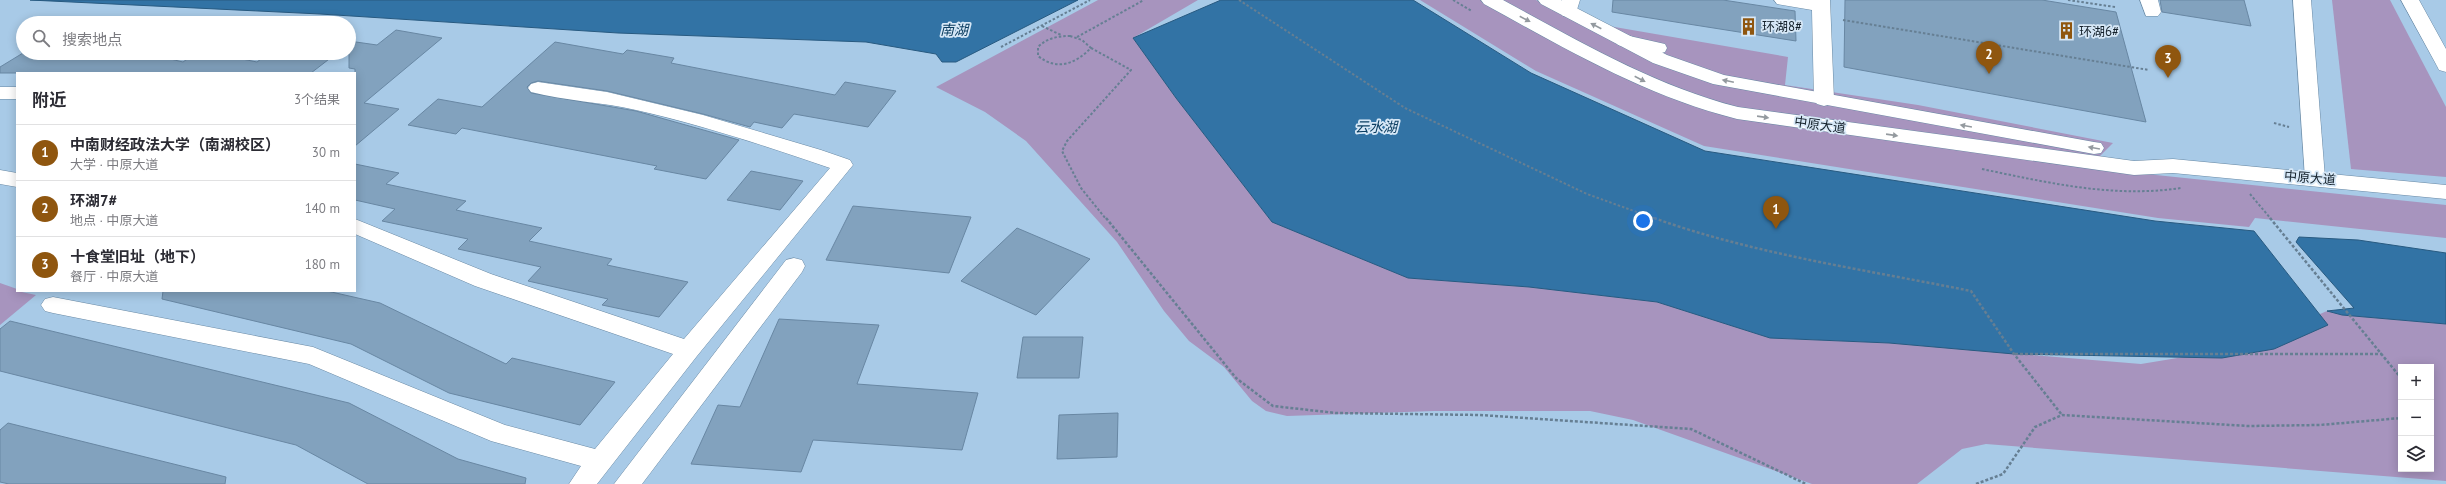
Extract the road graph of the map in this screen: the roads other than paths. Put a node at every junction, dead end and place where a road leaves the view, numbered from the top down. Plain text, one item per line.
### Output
1 (1490, 0) edge
2 (1546, 0) edge
3 (1783, 0) edge
4 (2302, 0) edge
5 (2410, 0) edge
6 (1570, 6) edge
7 (1821, 7) edge
8 (1625, 41) junction
9 (1658, 48) dead end
10 (2446, 66) edge
11 (538, 88) dead end
12 (0, 93) edge
13 (16, 93) edge
14 (1824, 100) junction
15 (2173, 166) junction
16 (0, 177) edge
17 (2314, 178) junction
18 (16, 180) edge
19 (2446, 192) edge
20 (356, 226) edge
21 (794, 266) dead end
22 (53, 305) dead end
23 (689, 350) junction
24 (600, 461) junction
25 (582, 484) edge
26 (627, 484) edge

1 -> 15 street, 中原大道
2 - 6 street, 中原大道
3 - 7 street
4 - 17 street
5 - 10 street
8 -> 6 street, 中原大道
7 - 14 street
8 - 9 street
14 -> 8 street, 中原大道
11 - 23 street
12 - 13 street
15 -> 14 street, 中原大道
15 - 17 street, 中原大道
16 - 18 street
17 - 19 street, 中原大道
20 - 23 street
21 - 26 street
22 - 24 street
23 - 24 street
24 - 25 street

